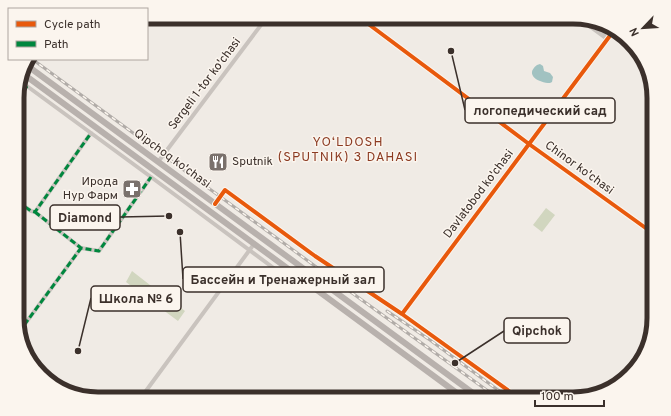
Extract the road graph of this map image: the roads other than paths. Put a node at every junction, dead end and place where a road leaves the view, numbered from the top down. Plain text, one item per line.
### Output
1 (262, 24) edge
2 (368, 24) edge
3 (591, 27) edge
4 (611, 35) edge
5 (608, 39) junction
6 (30, 68) edge
7 (28, 77) edge
8 (27, 86) joint
9 (25, 89) edge
10 (91, 133) junction
11 (529, 144) junction
12 (158, 162) junction
13 (151, 177) junction
14 (200, 194) junction
15 (195, 200) junction
16 (215, 204) junction
17 (24, 206) edge
18 (34, 212) junction
19 (647, 229) edge
20 (254, 244) junction
21 (81, 248) junction
22 (249, 250) junction
23 (307, 272) junction
24 (302, 279) junction
25 (402, 314) junction
26 (25, 324) edge
27 (425, 358) junction
28 (420, 365) junction
29 (145, 392) edge
30 (456, 392) edge
31 (471, 392) edge
32 (510, 392) edge

1 - 12 street, Sergeli 1-tor ko'chasi
2 - 11 street, Chinor ko'chasi
3 - 5 street
4 - 5 street, Davlatobod ko'chasi
5 - 11 street, Davlatobod ko'chasi
6 - 12 main road, Qipchoq ko'chasi
7 - 15 main road, Qipchoq ko'chasi
8 - 9 street
8 - 10 street, Qipchoq ko'chasi
10 - 13 street, Qipchoq ko'chasi
10 - 18 street
11 - 19 street, Chinor ko'chasi
11 - 25 street, Davlatobod ko'chasi
12 - 14 main road, Qipchoq ko'chasi
13 - 21 street
13 - 22 street, Qipchoq ko'chasi
14 - 15 main road
14 - 16 main road, Qipchoq ko'chasi
15 - 20 main road, Qipchoq ko'chasi
16 - 23 main road, Qipchoq ko'chasi
16 - 25 street
17 - 18 street
18 - 21 street
20 - 22 street
20 - 24 main road, Qipchoq ko'chasi
21 - 26 street
22 - 24 street, Qipchoq ko'chasi
22 - 29 street
23 - 24 main road
23 - 27 main road, Qipchoq ko'chasi
24 - 28 main road, Qipchoq ko'chasi
25 - 32 street
27 - 28 main road
27 - 31 main road, Qipchoq ko'chasi
28 - 30 main road, Qipchoq ko'chasi

